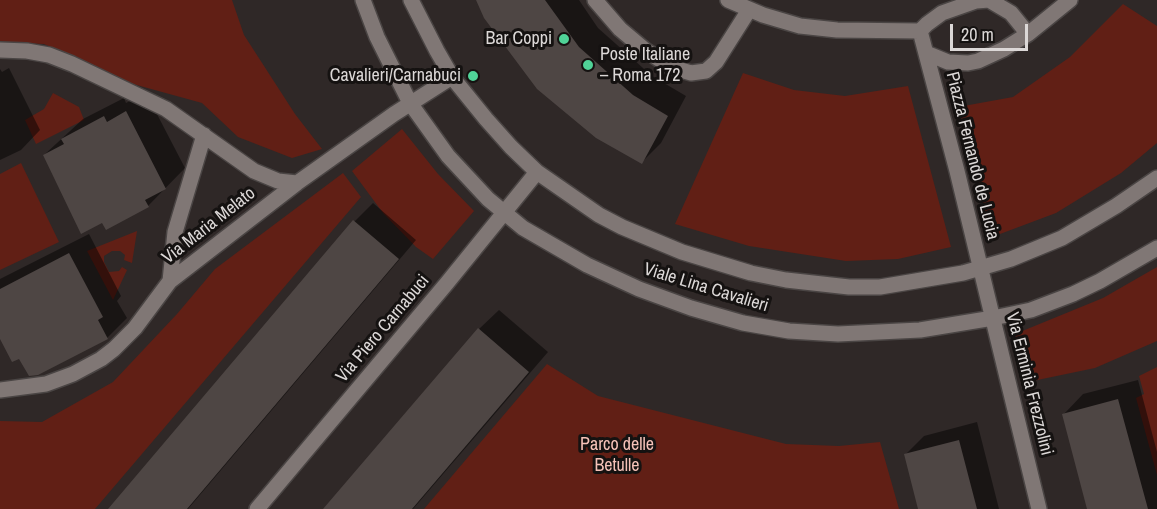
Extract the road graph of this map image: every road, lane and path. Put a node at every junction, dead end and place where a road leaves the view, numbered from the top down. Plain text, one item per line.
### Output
1 (363, 0) edge
2 (411, 0) edge
3 (595, 0) edge
4 (729, 0) edge
5 (1070, 0) edge
6 (749, 10) junction
7 (920, 31) junction
8 (1028, 34) junction
9 (0, 50) edge
10 (926, 53) junction
11 (452, 77) junction
12 (410, 104) junction
13 (204, 135) junction
14 (537, 172) junction
15 (297, 183) junction
16 (1155, 184) edge
17 (503, 213) junction
18 (1157, 248) edge
19 (980, 269) junction
20 (170, 281) junction
21 (993, 318) junction
22 (0, 390) edge
23 (257, 509) edge
24 (1039, 509) edge

1 - 12 street, Viale Lina Cavalieri
2 - 11 street, Viale Lina Cavalieri
3 - 6 street
4 - 6 street
5 - 8 street, Piazza Fernando de Lucia
6 - 7 street
7 - 8 street
7 - 10 street, Piazza Fernando de Lucia
8 - 10 street, Piazza Fernando de Lucia
9 - 13 street, Via Maria Melato
10 - 19 street, Piazza Fernando de Lucia
11 - 12 street, Via Maria Melato
11 - 14 street, Viale Lina Cavalieri
12 - 15 street, Via Maria Melato
12 - 17 street, Viale Lina Cavalieri
13 - 15 street, Via Maria Melato
13 - 20 street
14 - 17 street, Via Piero Carnabuci
14 - 19 street, Viale Lina Cavalieri
15 - 20 street, Via Maria Melato
16 - 19 street, Viale Lina Cavalieri
17 - 21 street, Viale Lina Cavalieri
17 - 23 street, Via Piero Carnabuci
18 - 21 street, Viale Lina Cavalieri
19 - 21 street, Via Erminia Frezzolini
20 - 22 street, Via Maria Melato
21 - 24 street, Via Erminia Frezzolini

